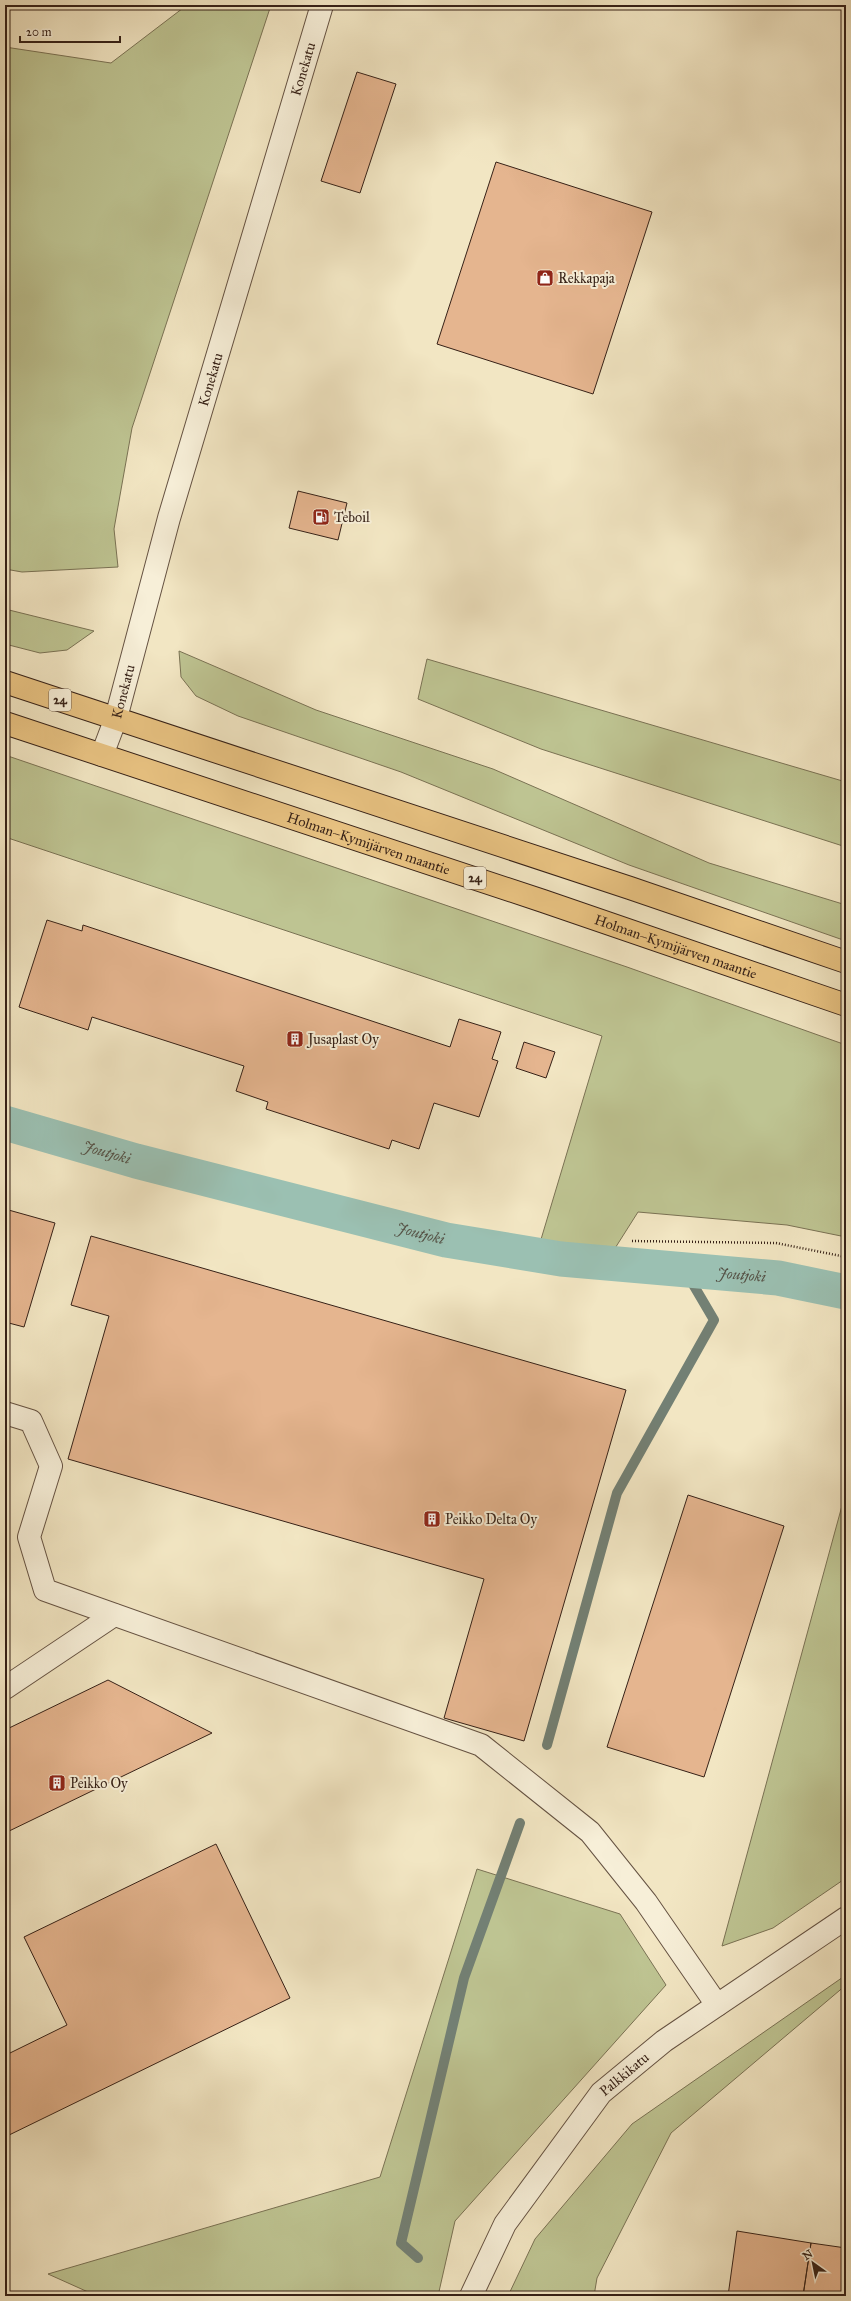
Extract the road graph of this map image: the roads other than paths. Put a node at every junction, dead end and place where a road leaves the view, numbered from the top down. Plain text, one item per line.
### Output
1 (322, 5) edge
2 (5, 682) edge
3 (116, 718) junction
4 (5, 723) edge
5 (102, 755) junction
6 (846, 962) edge
7 (846, 1005) edge
8 (5, 1413) edge
9 (114, 1615) junction
10 (5, 1688) edge
11 (846, 1918) edge
12 (717, 2005) junction
13 (472, 2296) edge

1 - 3 street, Konekatu
2 - 3 highway, 24
3 - 5 street, Konekatu
3 - 6 highway, 24
4 - 5 highway, Holman–Kymijärven maantie / 24
5 - 7 highway, Holman–Kymijärven maantie / 24
8 - 9 street
9 - 10 street
9 - 12 street
11 - 12 street, Palkkikatu
12 - 13 street, Palkkikatu

